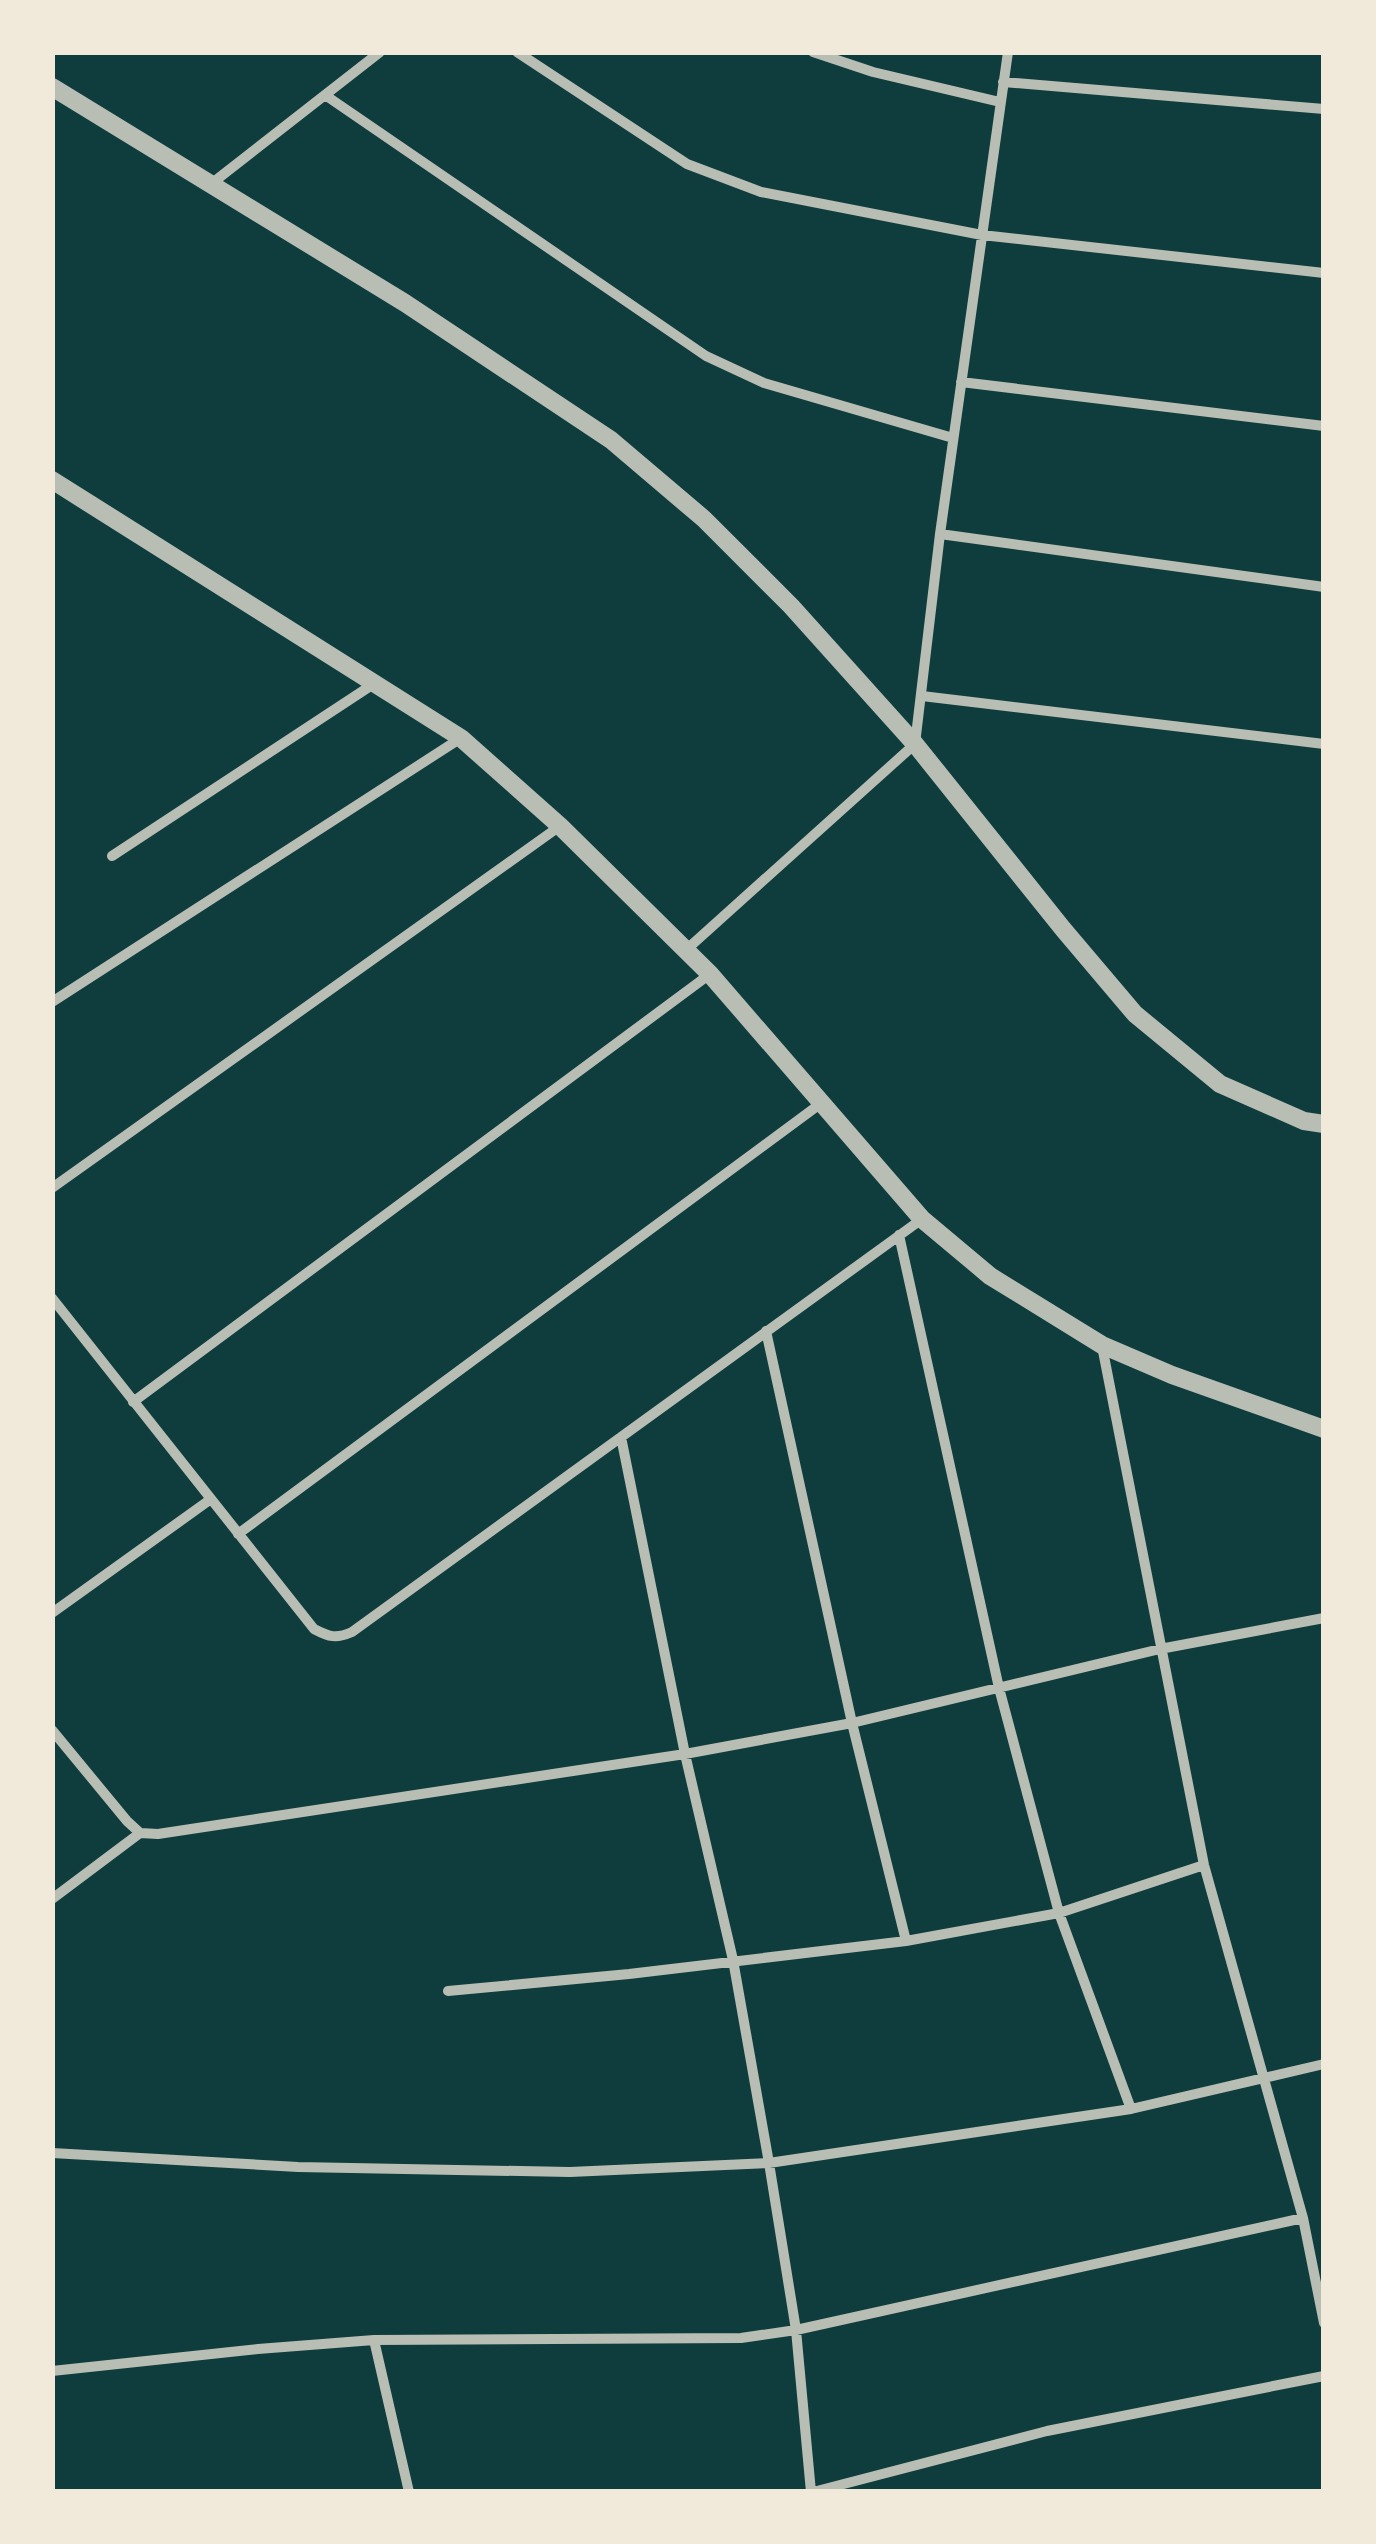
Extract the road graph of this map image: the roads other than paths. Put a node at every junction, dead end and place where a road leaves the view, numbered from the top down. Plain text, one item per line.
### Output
1 (380, 52) edge
2 (517, 52) edge
3 (812, 52) edge
4 (1008, 52) edge
5 (52, 77) edge
6 (1003, 82) junction
7 (59, 91) edge
8 (325, 95) junction
9 (1000, 102) junction
10 (1324, 108) edge
11 (211, 184) junction
12 (982, 236) junction
13 (1324, 273) edge
14 (961, 382) junction
15 (1324, 426) edge
16 (954, 438) junction
17 (52, 480) edge
18 (940, 534) junction
19 (1324, 587) edge
20 (375, 684) junction
21 (922, 696) junction
22 (461, 738) junction
23 (915, 744) junction
24 (1324, 744) edge
25 (560, 826) junction
26 (112, 856) dead end
27 (686, 950) junction
28 (710, 974) junction
29 (52, 1002) edge
30 (820, 1104) junction
31 (1324, 1124) edge
32 (52, 1188) edge
33 (922, 1219) junction
34 (899, 1235) junction
35 (52, 1298) edge
36 (766, 1331) junction
37 (1102, 1345) junction
38 (133, 1402) junction
39 (1324, 1429) edge
40 (621, 1436) junction
41 (211, 1500) junction
42 (238, 1534) junction
43 (52, 1614) edge
44 (1324, 1618) edge
45 (1160, 1650) junction
46 (998, 1688) junction
47 (852, 1723) junction
48 (52, 1730) edge
49 (685, 1754) junction
50 (140, 1833) junction
51 (1204, 1865) junction
52 (52, 1899) edge
53 (1059, 1914) junction
54 (906, 1941) junction
55 (732, 1960) junction
56 (448, 1991) dead end
57 (1324, 2064) edge
58 (1264, 2080) junction
59 (1131, 2109) junction
60 (52, 2153) edge
61 (770, 2163) junction
62 (1303, 2218) junction
63 (1324, 2323) edge
64 (796, 2330) junction
65 (374, 2340) junction
66 (52, 2371) edge
67 (1324, 2376) edge
68 (409, 2492) edge
69 (812, 2492) edge

1 - 8 street
2 - 12 street
3 - 9 street
4 - 6 street
5 - 7 street
6 - 9 street
6 - 10 street
7 - 11 street
8 - 11 street
8 - 16 street
9 - 12 street
11 - 23 street
12 - 13 street
12 - 14 street
14 - 15 street
14 - 16 street
16 - 18 street
17 - 20 street
18 - 19 street
18 - 21 street
20 - 22 street
20 - 26 street
21 - 23 street
21 - 24 street
22 - 25 street
22 - 29 street
23 - 27 street
23 - 31 street
25 - 27 street
25 - 32 street
27 - 28 street
28 - 30 street
28 - 38 street
30 - 33 street
30 - 42 street
33 - 34 street
33 - 37 street
34 - 36 street
34 - 46 street
35 - 38 street
36 - 40 street
36 - 47 street
37 - 39 street
37 - 45 street
38 - 41 street
40 - 42 street
40 - 49 street
41 - 42 street
41 - 43 street
44 - 45 street
45 - 46 street
45 - 51 street
46 - 47 street
46 - 53 street
47 - 49 street
47 - 54 street
48 - 50 street
49 - 50 street
49 - 55 street
50 - 52 street
51 - 53 street
51 - 58 street
53 - 54 street
53 - 59 street
54 - 55 street
55 - 56 street
55 - 61 street
57 - 58 street
58 - 59 street
58 - 62 street
59 - 61 street
60 - 61 street
61 - 64 street
62 - 63 street
62 - 64 street
64 - 65 street
64 - 69 street
65 - 66 street
65 - 68 street
67 - 69 street

